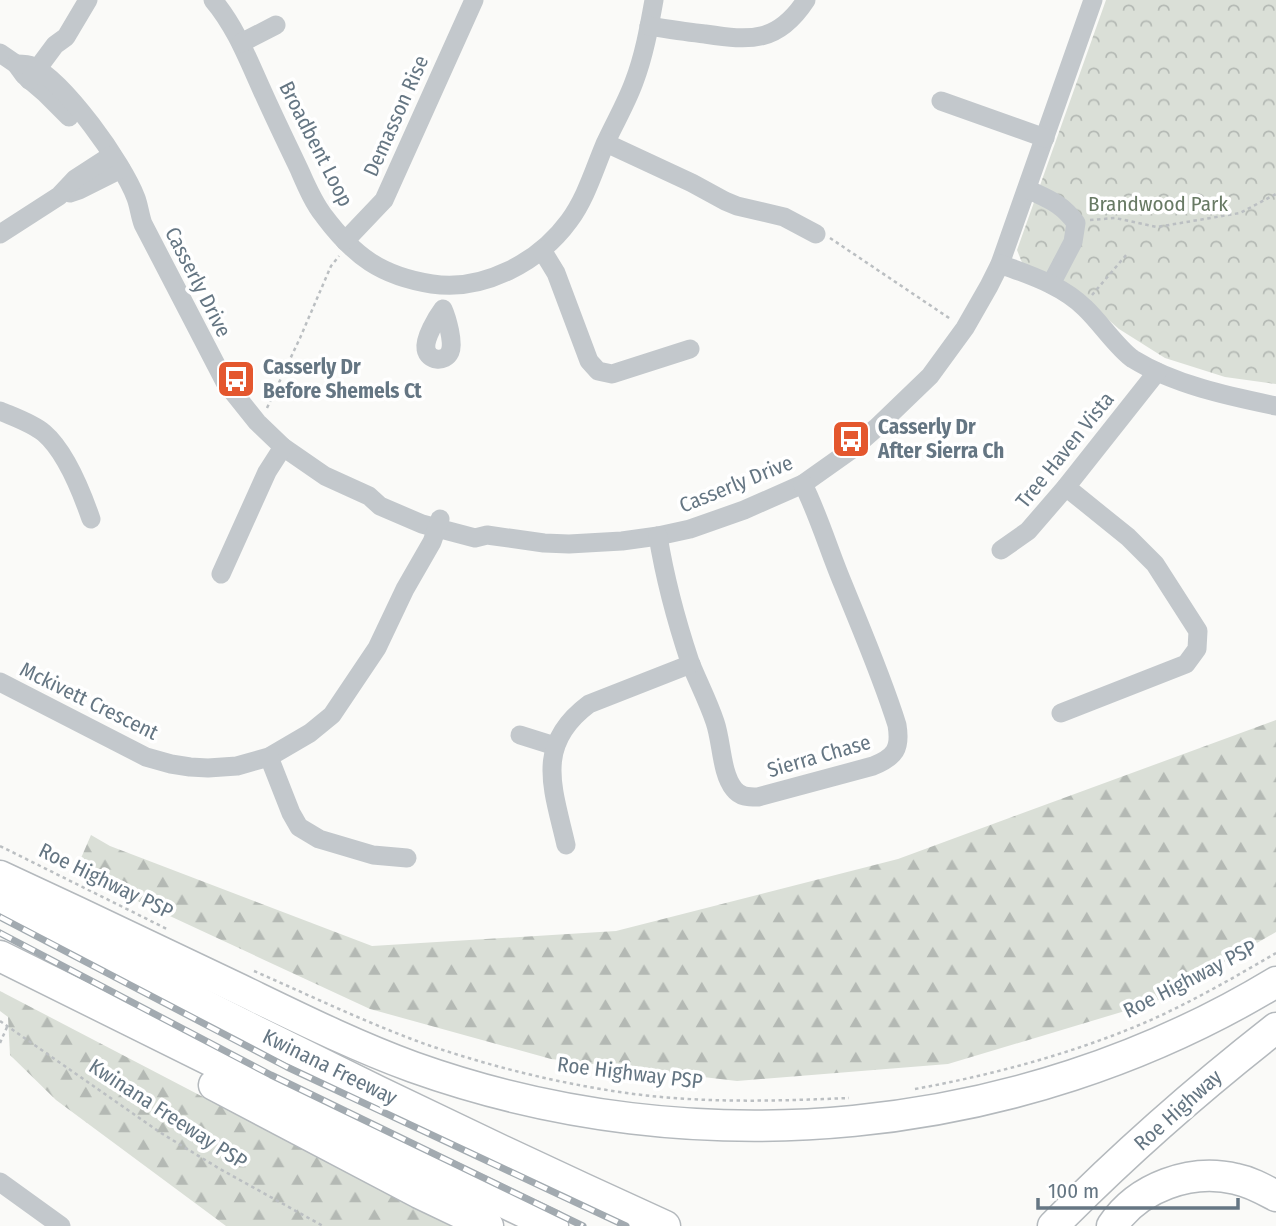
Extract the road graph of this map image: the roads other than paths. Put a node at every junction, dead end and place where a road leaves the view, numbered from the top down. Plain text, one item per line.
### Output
1 (89, 0) edge
2 (213, 0) edge
3 (474, 0) edge
4 (654, 0) edge
5 (806, 0) edge
6 (1093, 0) edge
7 (276, 25) dead end
8 (649, 26) junction
9 (241, 43) junction
10 (8, 58) edge
11 (38, 79) junction
12 (941, 101) dead end
13 (1045, 138) junction
14 (606, 143) junction
15 (112, 165) junction
16 (1027, 189) junction
17 (0, 234) edge
18 (817, 234) road end
19 (347, 243) junction
20 (542, 250) junction
21 (1000, 264) junction
22 (1051, 284) junction
23 (445, 286) junction
24 (443, 309) dead end
25 (690, 349) dead end
26 (1157, 372) junction
27 (1276, 406) edge
28 (0, 411) edge
29 (283, 447) junction
30 (803, 484) junction
31 (1066, 486) junction
32 (91, 519) dead end
33 (431, 521) junction
34 (658, 536) junction
35 (1001, 550) dead end
36 (220, 574) dead end
37 (691, 664) junction
38 (0, 682) edge
39 (1061, 713) dead end
40 (520, 735) dead end
41 (555, 746) junction
42 (269, 757) junction
43 (566, 845) dead end
44 (407, 858) dead end
45 (0, 876) edge
46 (0, 899) edge
47 (0, 956) edge
48 (0, 966) edge
49 (1276, 982) edge
50 (1276, 1028) edge
51 (0, 1182) edge
52 (1276, 1196) edge
53 (61, 1226) edge
54 (488, 1226) edge
55 (553, 1226) edge
56 (665, 1226) edge
57 (1053, 1226) edge
58 (1112, 1226) edge

1 - 11 street
2 - 9 street, Broadbent Loop
3 - 19 street, Demasson Rise
4 - 8 street, Broadbent Loop
5 - 8 street
6 - 13 street, Casserly Drive
7 - 9 street
8 - 14 street, Broadbent Loop
9 - 19 street, Broadbent Loop
10 - 11 street, Casserly Drive
11 - 15 street, Casserly Drive
12 - 13 street
13 - 16 street, Casserly Drive
14 - 18 street
14 - 20 street, Broadbent Loop
15 - 17 street
15 - 29 street, Casserly Drive
16 - 21 street, Casserly Drive
16 - 22 street
19 - 23 street, Broadbent Loop
20 - 23 street, Broadbent Loop
20 - 25 street
21 - 22 street
21 - 30 street, Casserly Drive
22 - 26 street
23 - 24 street
26 - 27 street
26 - 31 street, Tree Haven Vista
28 - 32 street
29 - 33 street, Casserly Drive
29 - 36 street
30 - 34 street, Casserly Drive
30 - 37 street, Sierra Chase
31 - 35 street, Tree Haven Vista
31 - 39 street
33 - 34 street, Casserly Drive
33 - 42 street, Mckivett Crescent
34 - 37 street, Sierra Chase
37 - 41 street
38 - 42 street, Mckivett Crescent
40 - 41 street
41 - 43 street
42 - 44 street
45 - 49 highway
46 - 56 highway, Kwinana Freeway
47 - 55 highway
48 - 54 highway
50 - 57 highway, Roe Highway
51 - 53 street
52 - 58 highway

